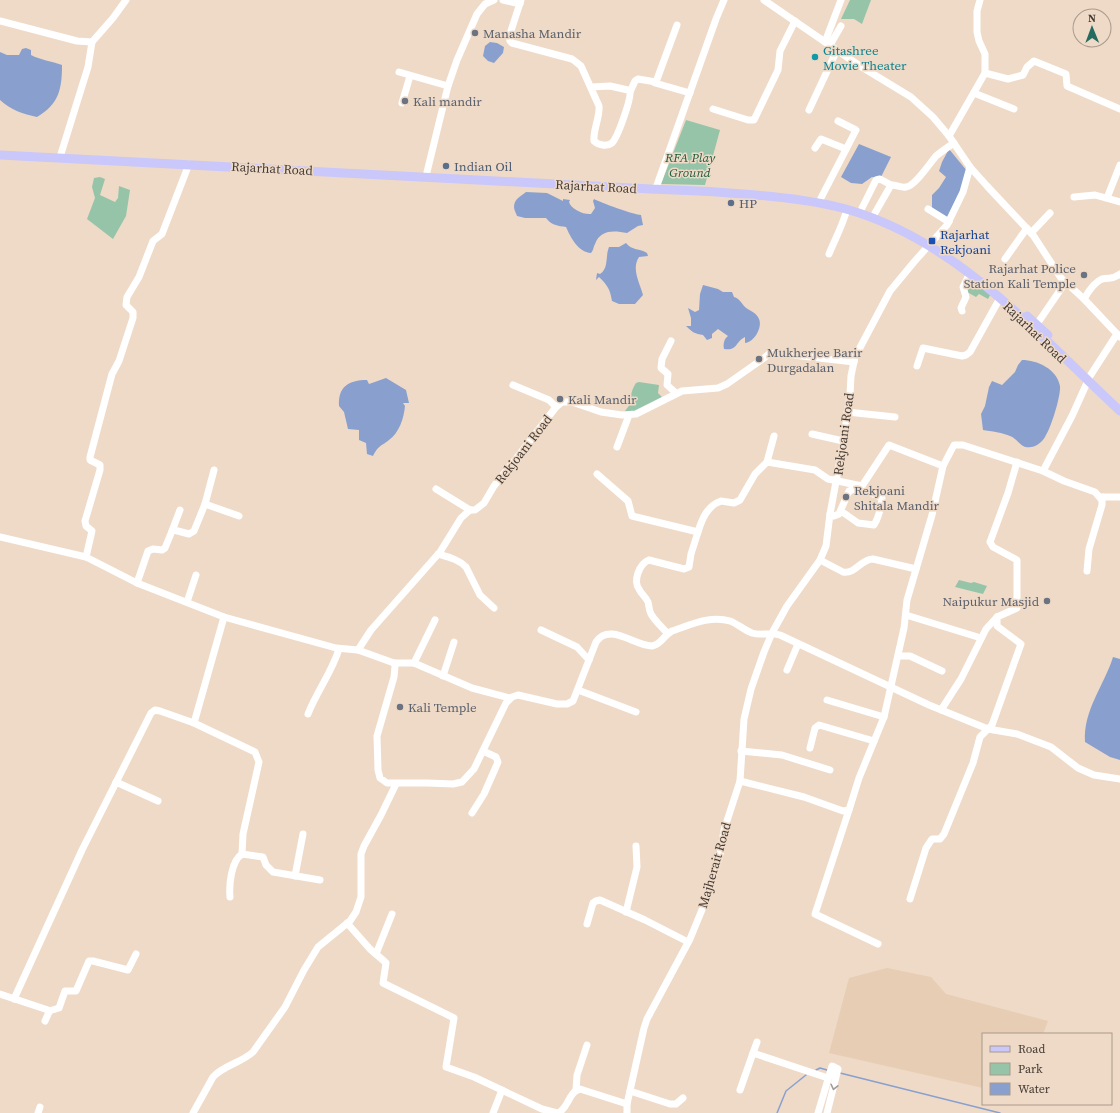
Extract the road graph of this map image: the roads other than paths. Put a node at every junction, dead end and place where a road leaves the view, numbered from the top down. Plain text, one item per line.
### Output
1 (126, 0) edge
2 (494, 0) edge
3 (503, 0) edge
4 (724, 0) edge
5 (764, 0) edge
6 (841, 0) edge
7 (980, 0) edge
8 (521, 2) edge
9 (0, 21) edge
10 (795, 22) junction
11 (677, 25) dead end
12 (841, 26) dead end
13 (92, 42) junction
14 (827, 43) junction
15 (837, 50) junction
16 (399, 72) dead end
17 (985, 73) junction
18 (410, 76) junction
19 (655, 83) junction
20 (448, 86) junction
21 (591, 87) junction
22 (630, 92) junction
23 (974, 92) junction
24 (690, 93) junction
25 (402, 103) dead end
26 (712, 109) dead end
27 (1014, 109) dead end
28 (1120, 109) edge
29 (809, 110) dead end
30 (838, 121) dead end
31 (949, 136) junction
32 (954, 143) junction
33 (815, 148) dead end
34 (846, 149) junction
35 (0, 150) edge
36 (0, 154) edge
37 (61, 155) junction
38 (189, 164) junction
39 (1120, 165) edge
40 (970, 167) junction
41 (427, 172) junction
42 (657, 185) junction
43 (891, 185) junction
44 (821, 198) junction
45 (1074, 198) dead end
46 (1107, 198) junction
47 (1120, 202) edge
48 (862, 208) junction
49 (847, 209) junction
50 (928, 210) dead end
51 (875, 213) junction
52 (1050, 213) dead end
53 (949, 222) junction
54 (1029, 230) junction
55 (931, 244) junction
56 (830, 254) dead end
57 (1005, 259) dead end
58 (970, 273) junction
59 (1120, 274) edge
60 (1065, 283) junction
61 (1000, 298) junction
62 (1084, 298) junction
63 (962, 311) dead end
64 (1037, 324) junction
65 (1119, 335) edge
66 (671, 341) dead end
67 (854, 362) junction
68 (917, 366) dead end
69 (1089, 379) junction
70 (513, 385) dead end
71 (676, 394) junction
72 (1120, 405) edge
73 (556, 407) junction
74 (847, 412) junction
75 (1120, 412) edge
76 (630, 415) junction
77 (895, 417) dead end
78 (812, 434) dead end
79 (774, 436) dead end
80 (843, 441) junction
81 (617, 447) dead end
82 (767, 462) junction
83 (1017, 462) junction
84 (943, 466) junction
85 (214, 470) dead end
86 (1043, 471) junction
87 (597, 474) dead end
88 (836, 481) junction
89 (436, 489) dead end
90 (1102, 497) junction
91 (1120, 497) edge
92 (205, 504) junction
93 (180, 510) dead end
94 (470, 510) junction
95 (841, 511) junction
96 (830, 514) junction
97 (239, 516) dead end
98 (172, 531) junction
99 (698, 532) junction
100 (0, 537) edge
101 (438, 554) junction
102 (86, 556) junction
103 (820, 560) junction
104 (916, 569) junction
105 (1087, 571) dead end
106 (196, 575) dead end
107 (137, 583) junction
108 (187, 602) junction
109 (494, 608) dead end
110 (906, 615) junction
111 (224, 617) junction
112 (997, 617) junction
113 (435, 620) dead end
114 (542, 630) dead end
115 (667, 633) junction
116 (772, 633) junction
117 (981, 638) junction
118 (454, 642) dead end
119 (798, 644) junction
120 (339, 649) junction
121 (358, 650) junction
122 (898, 656) junction
123 (589, 660) junction
124 (394, 663) junction
125 (414, 663) junction
126 (788, 670) dead end
127 (942, 671) dead end
128 (443, 676) junction
129 (892, 688) junction
130 (578, 690) junction
131 (510, 698) junction
132 (827, 700) dead end
133 (941, 710) junction
134 (636, 712) dead end
135 (308, 714) dead end
136 (884, 717) junction
137 (194, 723) junction
138 (988, 729) junction
139 (874, 741) junction
140 (810, 748) dead end
141 (482, 751) junction
142 (741, 751) junction
143 (830, 770) dead end
144 (1120, 779) edge
145 (740, 781) junction
146 (116, 782) junction
147 (396, 784) junction
148 (158, 802) dead end
149 (849, 810) junction
150 (472, 813) dead end
151 (303, 834) dead end
152 (636, 846) dead end
153 (242, 854) junction
154 (295, 876) junction
155 (320, 880) dead end
156 (230, 897) dead end
157 (910, 899) dead end
158 (626, 912) junction
159 (392, 914) dead end
160 (347, 923) junction
161 (587, 924) dead end
162 (688, 942) junction
163 (878, 944) dead end
164 (136, 954) dead end
165 (376, 954) junction
166 (0, 994) edge
167 (14, 999) junction
168 (49, 1011) junction
169 (45, 1021) dead end
170 (757, 1042) dead end
171 (587, 1045) dead end
172 (753, 1053) junction
173 (828, 1078) junction
174 (502, 1090) junction
175 (576, 1090) junction
176 (740, 1090) dead end
177 (630, 1091) junction
178 (683, 1098) dead end
179 (627, 1104) junction
180 (193, 1113) edge
181 (493, 1113) edge
182 (557, 1113) edge
183 (627, 1113) edge
184 (818, 1113) edge
185 (827, 1113) edge

1 - 13 street
2 - 20 street
3 - 8 street
4 - 24 street
5 - 10 street
6 - 14 street
7 - 17 street
8 - 21 street
9 - 13 street
10 - 14 street
10 - 26 street
11 - 19 street
12 - 14 street
13 - 37 street
14 - 15 street
15 - 29 street
15 - 31 street
16 - 18 street
17 - 23 street
17 - 28 street
18 - 20 street
18 - 25 street
19 - 22 street
19 - 24 street
20 - 41 street
21 - 22 street
21 - 22 street
23 - 27 street
23 - 31 street
24 - 42 street
30 - 34 street
31 - 32 street
32 - 40 street
32 - 43 street
33 - 34 street
34 - 44 street
35 - 37 main road, Rajarhat Road
36 - 37 main road, Rajarhat Road
37 - 38 main road, Rajarhat Road
37 - 41 main road, Rajarhat Road
38 - 49 main road, Rajarhat Road
38 - 102 street
39 - 46 street
40 - 53 street, Rekjoani Road
40 - 54 street
41 - 42 main road, Rajarhat Road
42 - 44 main road, Rajarhat Road
43 - 48 street
43 - 51 street
44 - 48 main road, Rajarhat Road
45 - 46 street
46 - 47 street
48 - 51 main road, Rajarhat Road
49 - 55 main road, Rajarhat Road
49 - 56 street
50 - 53 street
51 - 55 main road, Rajarhat Road
52 - 54 street
53 - 55 street, Rekjoani Road
54 - 57 street
54 - 60 street
55 - 58 main road, Rajarhat Road
55 - 64 main road, Rajarhat Road
55 - 67 street, Rekjoani Road
58 - 61 main road, Rajarhat Road
58 - 63 street
59 - 62 street
60 - 62 street
60 - 64 street
61 - 68 street
61 - 69 main road, Rajarhat Road
62 - 65 street
64 - 69 main road, Rajarhat Road
65 - 69 street
66 - 71 street
67 - 71 street, Rekjoani Road
67 - 74 street, Rekjoani Road
69 - 72 main road, Rajarhat Road
69 - 75 main road, Rajarhat Road
69 - 86 street
70 - 73 street
71 - 76 street, Rekjoani Road
73 - 76 street, Rekjoani Road
73 - 94 street, Rekjoani Road
74 - 77 street
74 - 80 street, Rekjoani Road
76 - 81 street
78 - 80 street
79 - 82 street
80 - 88 street, Rekjoani Road
82 - 88 street
82 - 99 street
83 - 84 street
83 - 86 street
83 - 112 street
84 - 88 street
84 - 104 street
85 - 92 street
86 - 90 street
87 - 99 street
88 - 96 street, Rekjoani Road
89 - 94 street
90 - 91 street
90 - 105 street
92 - 97 street
92 - 98 street
93 - 98 street
94 - 101 street, Rekjoani Road
95 - 95 street
95 - 96 street
96 - 103 street, Rekjoani Road
98 - 107 street
99 - 115 street
100 - 102 street
101 - 109 street
101 - 121 street, Rekjoani Road
102 - 107 street
103 - 104 street
103 - 116 street, Rekjoani Road
104 - 110 street
106 - 108 street
107 - 108 street
108 - 111 street
110 - 117 street
110 - 122 street
111 - 120 street
111 - 137 street
112 - 117 street
112 - 138 street
113 - 125 street
114 - 123 street
115 - 116 street
115 - 123 street
116 - 119 street
116 - 142 street, Majherait Road
117 - 133 street
118 - 128 street
119 - 126 street
119 - 129 street
120 - 121 street
120 - 135 street
121 - 124 street
122 - 127 street
122 - 129 street
123 - 130 street
124 - 125 street
124 - 147 street
125 - 128 street
128 - 131 street
129 - 133 street
129 - 136 street
130 - 131 street
130 - 134 street
131 - 141 street
132 - 136 street
133 - 138 street
136 - 139 street
137 - 146 street
137 - 153 street
138 - 144 street
138 - 157 street
139 - 140 street
139 - 149 street
141 - 147 street
141 - 150 street
142 - 143 street
142 - 145 street, Majherait Road
145 - 149 street
145 - 162 street, Majherait Road
146 - 148 street
146 - 167 street
147 - 160 street
149 - 163 street
151 - 154 street
152 - 158 street
153 - 154 street
153 - 156 street
154 - 155 street
158 - 161 street
158 - 162 street
159 - 165 street
160 - 165 street
160 - 180 street
162 - 177 street, Majherait Road
164 - 168 street
165 - 174 street
166 - 167 street
167 - 168 street
168 - 169 street
170 - 172 street
171 - 175 street
172 - 173 street
172 - 176 street
173 - 184 street
173 -> 185 street
174 - 181 street
174 - 182 street
175 - 179 street
175 - 182 street
177 - 178 street
177 - 179 street, Majherait Road
179 - 183 street, Majherait Road

